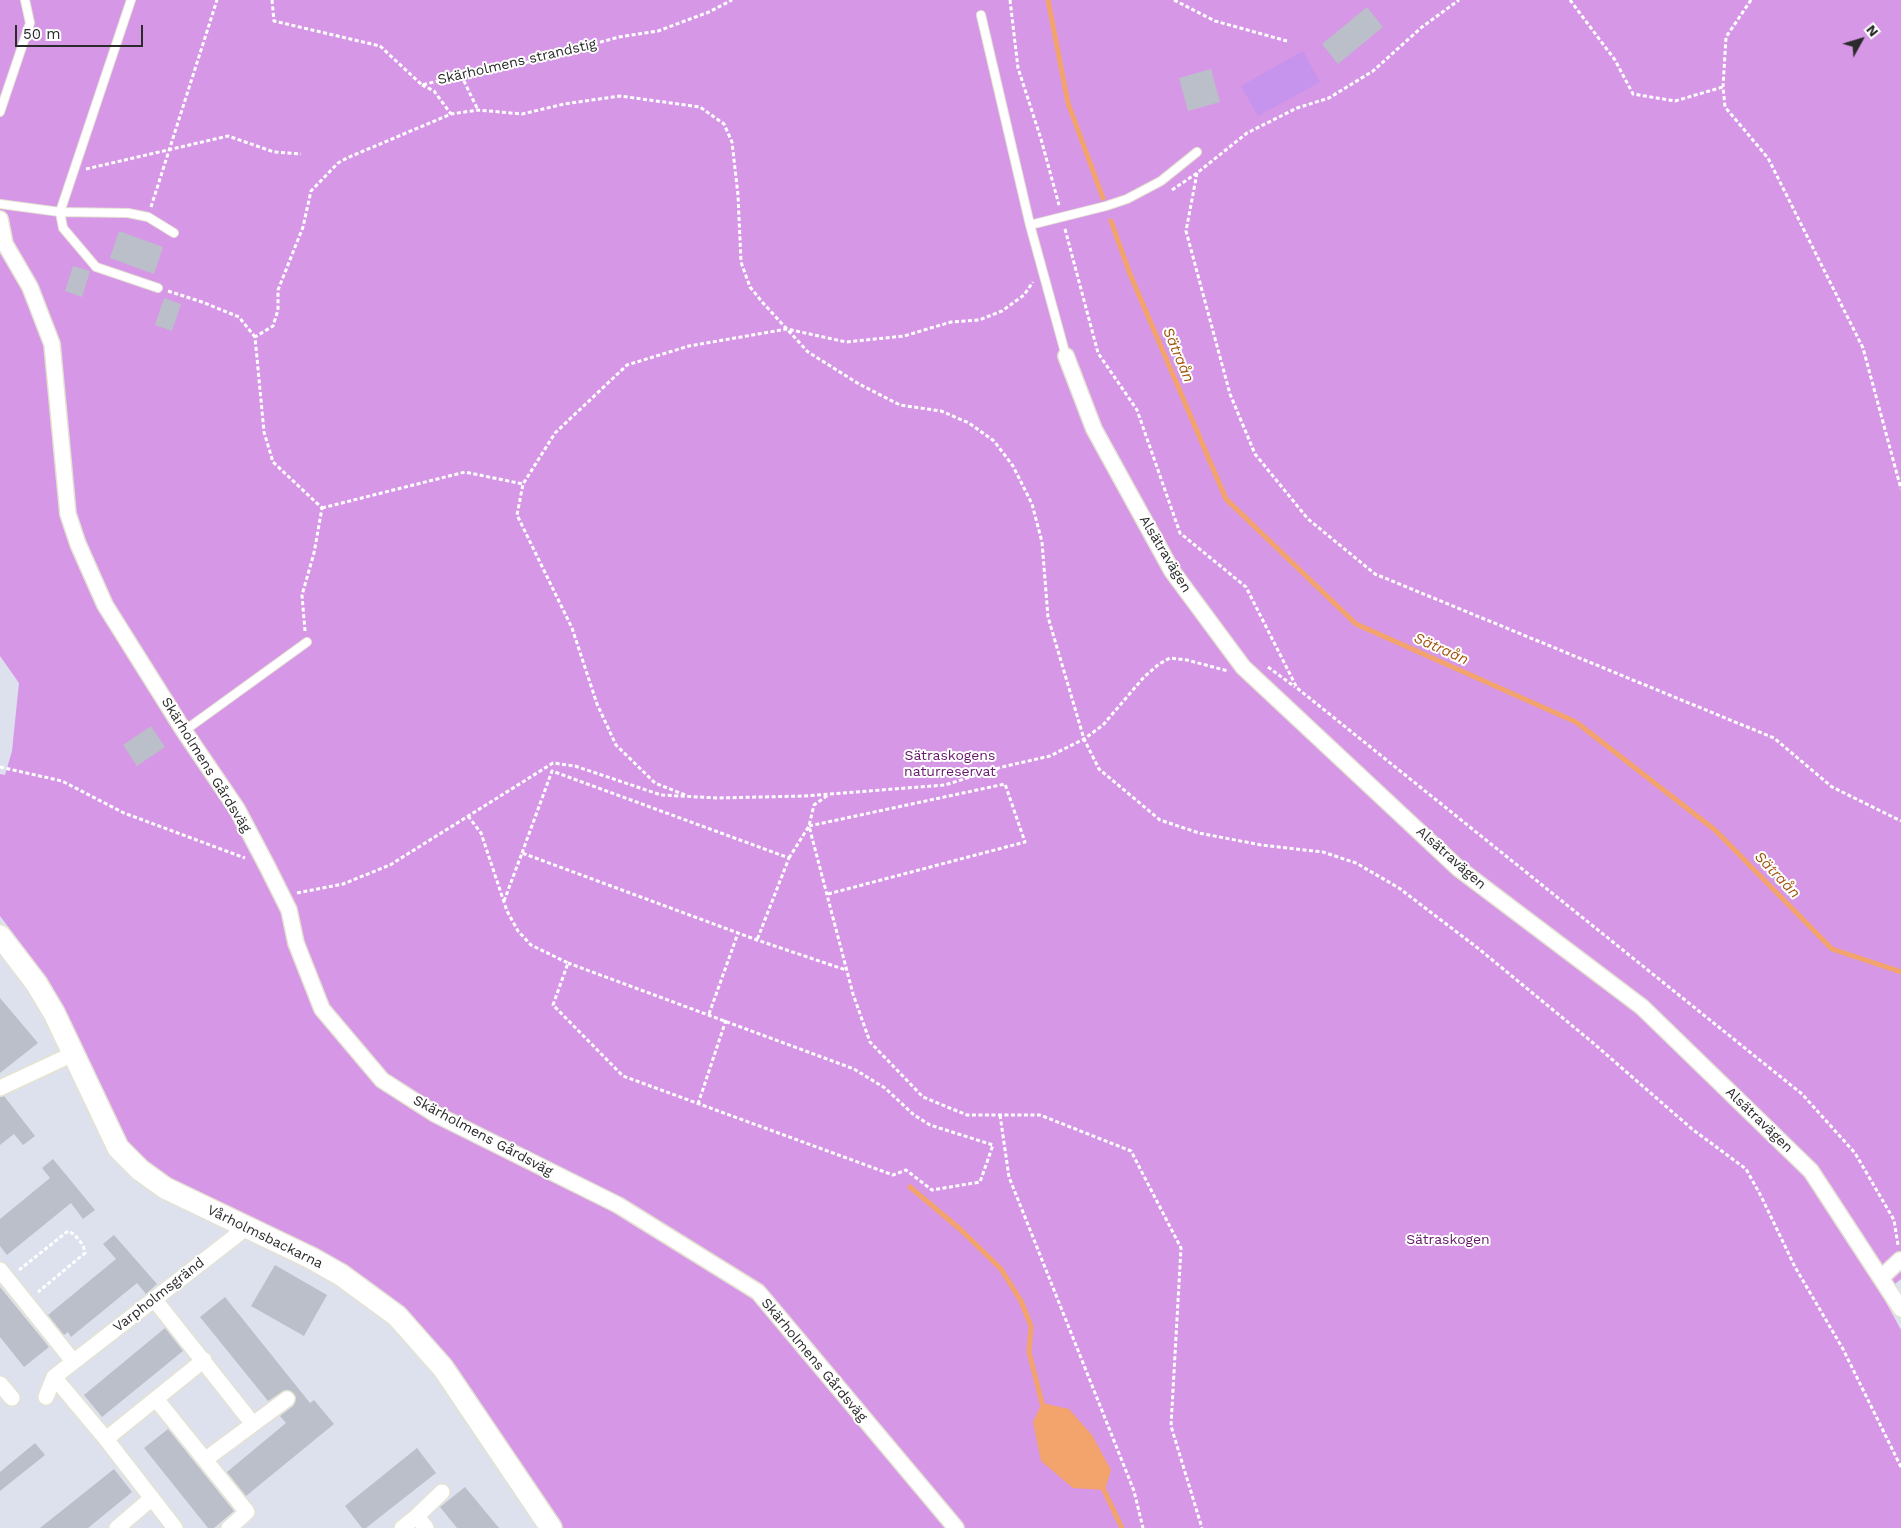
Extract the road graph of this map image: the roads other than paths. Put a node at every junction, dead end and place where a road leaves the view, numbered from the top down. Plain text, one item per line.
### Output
1 (25, 0) edge
2 (131, 0) edge
3 (981, 15) dead end
4 (0, 112) edge
5 (1197, 152) dead end
6 (0, 204) edge
7 (60, 212) junction
8 (0, 219) edge
9 (1030, 225) junction
10 (174, 233) dead end
11 (158, 288) road end
12 (1066, 356) joint
13 (307, 642) road end
14 (184, 732) junction
15 (0, 936) edge
16 (73, 1054) junction
17 (0, 1088) edge
18 (246, 1228) junction
19 (1900, 1260) edge
20 (4, 1275) edge
21 (1882, 1277) junction
22 (154, 1299) junction
23 (1901, 1309) edge
24 (204, 1360) junction
25 (73, 1361) junction
26 (54, 1377) junction
27 (0, 1384) edge
28 (46, 1397) dead end
29 (12, 1398) dead end
30 (156, 1399) junction
31 (287, 1399) dead end
32 (253, 1424) junction
33 (106, 1438) junction
34 (206, 1459) junction
35 (442, 1492) dead end
36 (152, 1498) junction
37 (421, 1522) edge
38 (117, 1528) edge
39 (175, 1528) edge
40 (229, 1528) edge
41 (402, 1528) edge
42 (551, 1528) edge
43 (956, 1528) edge

1 - 4 lane
2 - 7 lane
3 - 9 lane
5 - 9 lane
6 - 7 lane
7 - 10 lane
7 - 11 lane
8 - 14 street, Skärholmens Gårdsväg
9 - 12 lane
12 - 21 street, Alsätravägen
13 - 14 lane
14 - 43 street, Skärholmens Gårdsväg
15 - 16 street, Vårholmsbackarna
16 - 17 street
16 - 18 street, Vårholmsbackarna
18 - 22 street, Varpholmsgränd
18 - 42 street, Vårholmsbackarna
19 - 21 street
20 - 25 street
21 - 23 street, Alsätravägen
22 - 24 street
22 - 25 street, Varpholmsgränd
24 - 30 street
24 - 32 street
25 - 26 street, Varpholmsgränd
26 - 28 street, Varpholmsgränd
26 - 33 street
27 - 29 street
30 - 33 street
30 - 34 street
31 - 32 street
32 - 34 street
33 - 36 street
34 - 40 street
35 - 37 street
36 - 38 street
36 - 39 street
37 - 41 street

